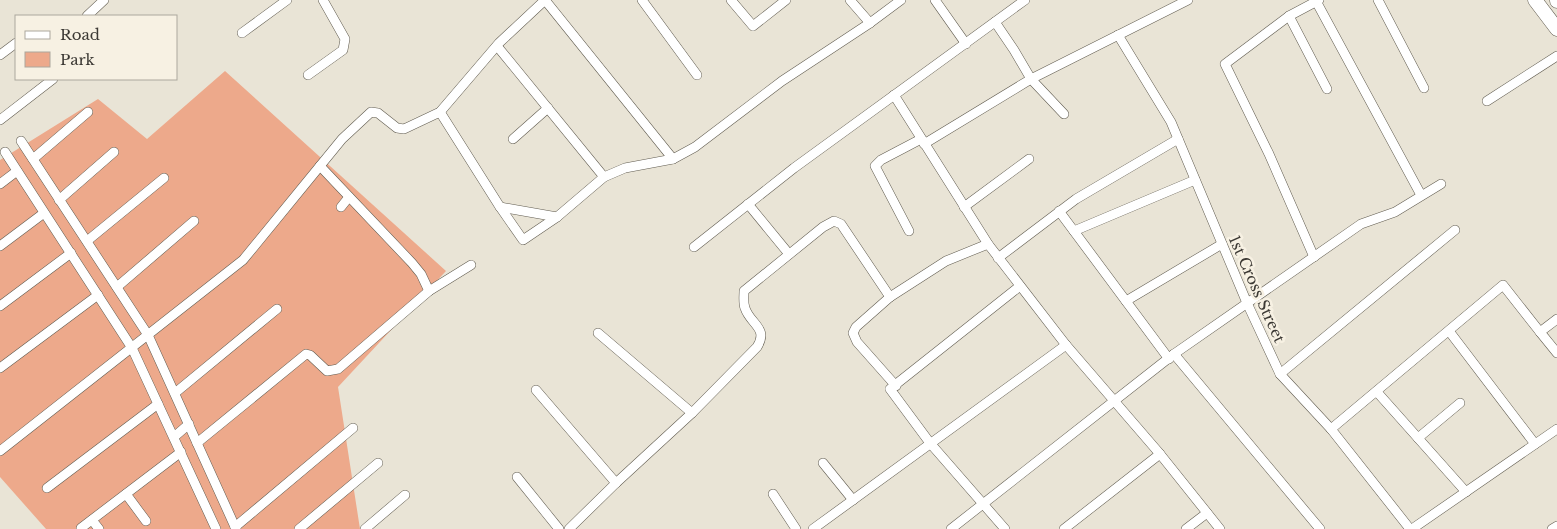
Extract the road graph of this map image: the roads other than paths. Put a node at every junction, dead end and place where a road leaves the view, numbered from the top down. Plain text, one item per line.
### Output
1 (104, 0) edge
2 (287, 0) edge
3 (323, 0) edge
4 (545, 0) edge
5 (642, 0) edge
6 (731, 0) edge
7 (786, 0) edge
8 (850, 0) edge
9 (900, 0) edge
10 (935, 0) edge
11 (1025, 0) edge
12 (1188, 0) edge
13 (1378, 0) edge
14 (1536, 0) edge
15 (1318, 1) edge
16 (88, 15) edge
17 (1289, 16) junction
18 (995, 22) junction
19 (870, 23) junction
20 (1557, 29) edge
21 (242, 33) dead end
22 (1118, 35) junction
23 (15, 44) edge
24 (966, 44) junction
25 (497, 46) junction
26 (0, 55) edge
27 (1557, 56) edge
28 (308, 75) dead end
29 (697, 75) dead end
30 (1031, 79) junction
31 (52, 80) edge
32 (1424, 88) dead end
33 (1327, 89) dead end
34 (894, 96) junction
35 (1487, 101) dead end
36 (548, 108) junction
37 (88, 112) dead end
38 (440, 112) junction
39 (1064, 114) dead end
40 (0, 120) edge
41 (1178, 138) junction
42 (512, 139) dead end
43 (21, 141) dead end
44 (923, 142) junction
45 (5, 152) dead end
46 (114, 152) dead end
47 (673, 158) junction
48 (33, 159) junction
49 (1029, 159) dead end
50 (320, 166) junction
51 (17, 171) junction
52 (604, 177) junction
53 (164, 178) dead end
54 (1195, 180) junction
55 (0, 184) edge
56 (1441, 184) dead end
57 (1421, 196) junction
58 (349, 197) junction
59 (60, 200) junction
60 (748, 204) junction
61 (500, 206) junction
62 (341, 207) dead end
63 (964, 207) junction
64 (1059, 211) junction
65 (44, 213) junction
66 (557, 218) junction
67 (194, 221) dead end
68 (1455, 230) dead end
69 (909, 231) dead end
70 (1074, 231) junction
71 (87, 241) junction
72 (988, 244) junction
73 (1222, 244) junction
74 (0, 246) edge
75 (694, 246) dead end
76 (71, 253) junction
77 (789, 254) junction
78 (1314, 257) junction
79 (998, 258) junction
80 (471, 265) dead end
81 (1020, 286) junction
82 (117, 287) junction
83 (429, 291) junction
84 (98, 295) junction
85 (890, 297) junction
86 (1126, 301) junction
87 (1247, 303) junction
88 (0, 306) edge
89 (277, 309) dead end
90 (1557, 319) edge
91 (1449, 331) junction
92 (1540, 332) junction
93 (598, 333) dead end
94 (148, 335) junction
95 (1066, 345) junction
96 (132, 348) junction
97 (1557, 353) edge
98 (1171, 356) junction
99 (0, 368) edge
100 (1280, 374) junction
101 (896, 386) junction
102 (536, 390) dead end
103 (1377, 392) junction
104 (175, 393) junction
105 (1115, 402) junction
106 (1460, 403) dead end
107 (158, 404) junction
108 (692, 414) junction
109 (188, 424) junction
110 (353, 428) dead end
111 (1332, 429) junction
112 (1557, 429) edge
113 (174, 437) junction
114 (1418, 438) junction
115 (197, 443) junction
116 (930, 443) junction
117 (1535, 444) junction
118 (0, 451) edge
119 (181, 452) junction
120 (1160, 454) junction
121 (378, 463) dead end
122 (823, 463) dead end
123 (518, 477) dead end
124 (616, 483) junction
125 (47, 488) dead end
126 (1466, 492) junction
127 (126, 494) junction
128 (773, 494) dead end
129 (406, 495) dead end
130 (853, 500) junction
131 (983, 505) junction
132 (1207, 513) junction
133 (92, 520) junction
134 (146, 521) dead end
135 (1557, 526) edge
136 (212, 527) edge
137 (81, 528) edge
138 (235, 528) edge
139 (99, 529) edge
140 (300, 529) edge
141 (365, 529) edge
142 (559, 529) edge
143 (569, 529) edge
144 (796, 529) edge
145 (813, 529) edge
146 (951, 529) edge
147 (1005, 529) edge
148 (1064, 529) edge
149 (1186, 529) edge
150 (1220, 529) edge
151 (1320, 529) edge
152 (1411, 529) edge
153 (1552, 529) edge

1 - 16 street
2 - 21 street
3 - 28 street
4 - 25 street
4 - 47 street
5 - 29 street
6 - 7 street
8 - 19 street
9 - 19 street
10 - 24 street
11 - 18 street
12 - 22 street
13 - 32 street
14 - 20 main road
15 - 17 street
15 - 57 street
17 - 33 street
17 - 78 street
18 - 24 street
18 - 30 street
19 - 47 street
22 - 30 street
22 - 41 street, 1st Cross Street
23 - 26 street
24 - 34 street
25 - 36 street
25 - 38 street
27 - 35 street
30 - 39 street
30 - 44 street
31 - 40 street
34 - 44 street
34 - 60 street
36 - 42 street
36 - 52 street
37 - 48 street
38 - 50 street
38 - 61 street
41 - 54 street, 1st Cross Street
41 - 64 street
43 - 48 street
44 - 63 street
44 - 69 street
45 - 51 street
46 - 59 street
47 - 52 street
48 - 59 street
49 - 63 street
50 - 58 street
50 - 94 street
51 - 55 street
51 - 65 street
52 - 66 street
53 - 71 street
54 - 70 street
54 - 73 street, 1st Cross Street
56 - 57 street
57 - 78 street
58 - 62 street
58 - 83 street
59 - 71 street
60 - 75 street
60 - 77 street
61 - 66 street
61 - 66 street
63 - 72 street
64 - 70 street
64 - 79 street
65 - 74 street
65 - 76 street
67 - 82 street
68 - 100 street
70 - 86 street
71 - 82 street
72 - 79 street
72 - 85 street
73 - 86 street
73 - 87 street, 1st Cross Street
76 - 84 street
76 - 88 street
77 - 85 street
77 - 108 street
78 - 87 street
79 - 81 street
80 - 83 street
81 - 95 street
81 - 101 street
82 - 94 street
83 - 115 street
84 - 96 street
84 - 99 street
85 - 101 street
86 - 98 street
87 - 98 street
87 - 100 street, 1st Cross Street
89 - 104 street
90 - 92 street
91 - 92 street
91 - 103 street
91 - 117 street
92 - 97 street
93 - 108 street
94 - 96 street
94 - 104 street
95 - 105 street
95 - 116 street
96 - 107 street
96 - 118 street
98 - 105 street
98 - 151 street
100 - 111 street, 1st Cross Street
101 - 116 street
102 - 124 street
103 - 111 street
103 - 114 street
104 - 109 street
105 - 120 street
105 - 131 street
106 - 114 street
107 - 113 street
107 - 125 street
108 - 124 street
109 - 113 street
109 - 115 street
110 - 138 street
111 - 152 street, 1st Cross Street
112 - 117 street
113 - 119 street
114 - 126 street
115 - 138 street
116 - 130 street
116 - 131 street
117 - 126 street
119 - 127 street
119 - 136 street
120 - 132 street
120 - 148 street
121 - 140 street
122 - 130 street
123 - 142 street
124 - 143 street
126 - 152 street
127 - 133 street
127 - 134 street
128 - 144 street
129 - 141 street
130 - 145 street
131 - 146 street
131 - 147 street
132 - 149 street
132 - 150 street
133 - 137 street
133 - 139 street
135 - 153 street

